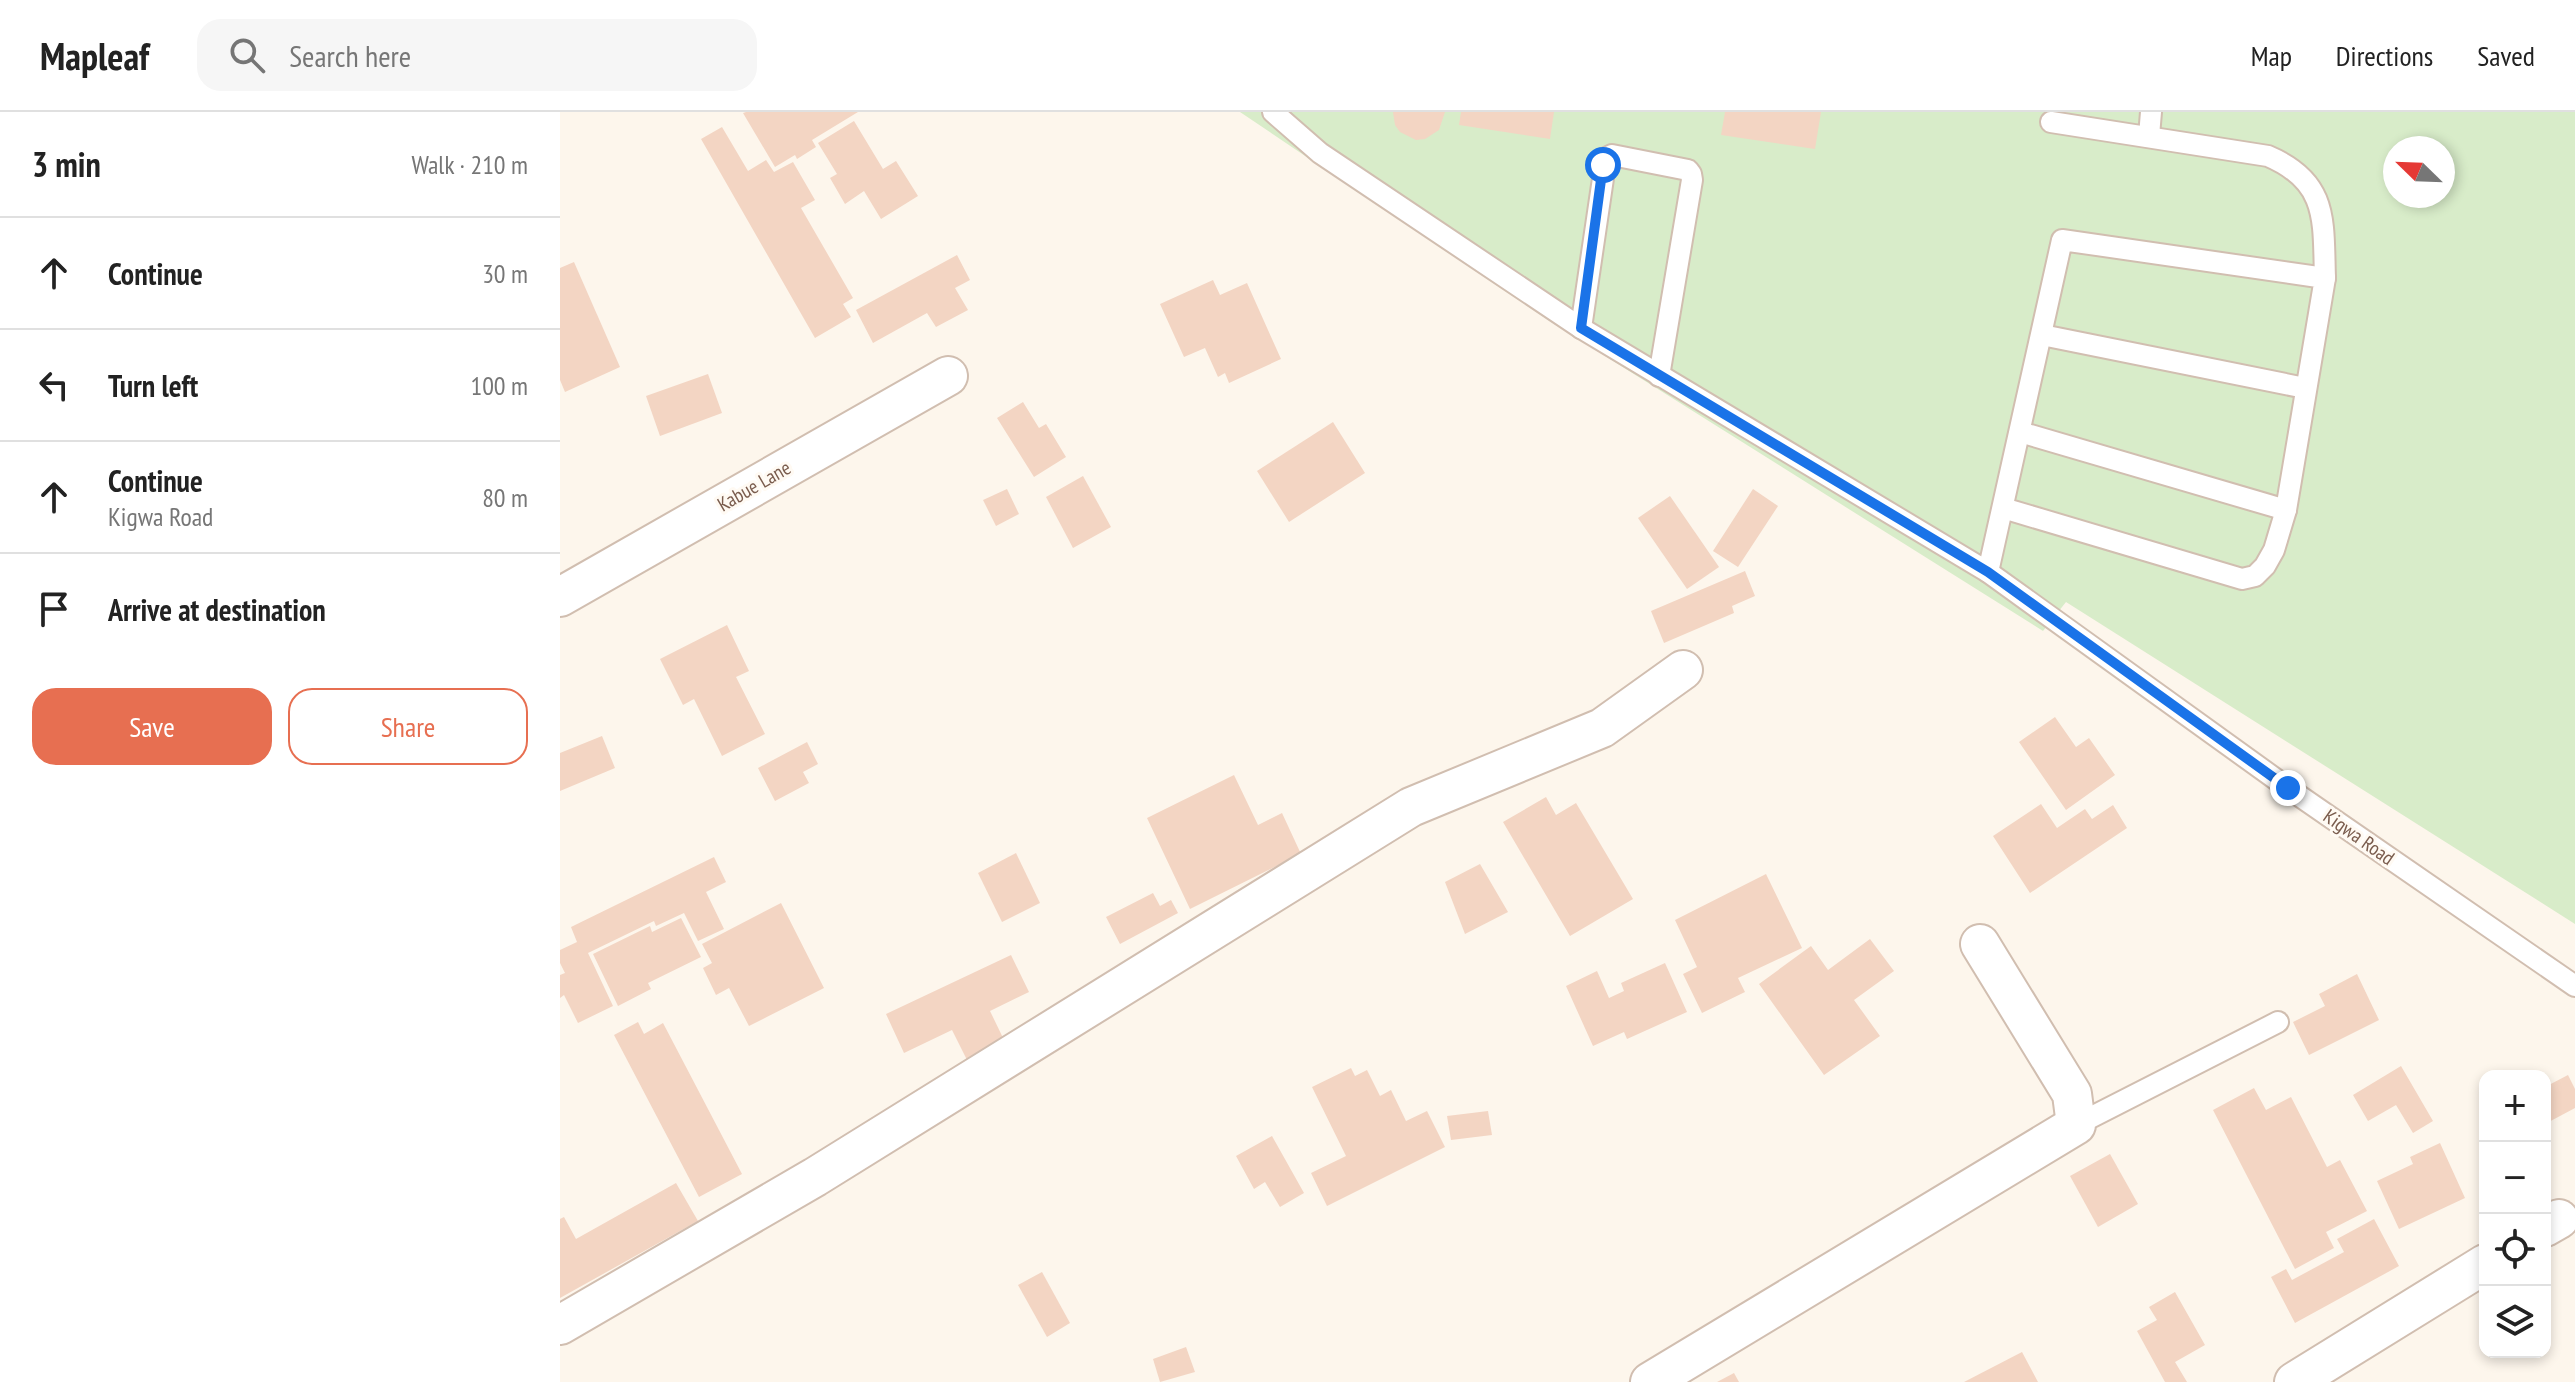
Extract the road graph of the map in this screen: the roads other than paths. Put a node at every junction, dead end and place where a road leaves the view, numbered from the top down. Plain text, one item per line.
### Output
1 (1273, 112) edge
2 (2151, 112) edge
3 (2051, 122) dead end
4 (2149, 136) junction
5 (2325, 278) junction
6 (1581, 328) junction
7 (2042, 335) junction
8 (948, 376) dead end
9 (1659, 376) junction
10 (2305, 388) junction
11 (2020, 432) junction
12 (2003, 508) junction
13 (2286, 510) junction
14 (1988, 572) junction
15 (560, 597) edge
16 (1683, 670) dead end
17 (1980, 944) dead end
18 (2575, 986) edge
19 (2278, 1022) dead end
20 (2076, 1125) junction
21 (2479, 1268) edge
22 (560, 1325) edge
23 (1650, 1382) edge
24 (2294, 1382) edge

1 - 6 lane, Kigwa Road
2 - 4 lane
3 - 4 lane
4 - 5 lane
5 - 7 lane
5 - 10 lane
6 - 9 lane, Kigwa Road
6 - 9 lane
7 - 10 lane
7 - 11 lane
8 - 15 street, Kabue Lane
9 - 14 lane, Kigwa Road
10 - 13 lane
11 - 12 lane
11 - 13 lane
12 - 13 lane
12 - 14 lane
14 - 18 lane, Kigwa Road
16 - 22 street
17 - 20 street
19 - 20 lane
20 - 23 street
21 - 24 street

